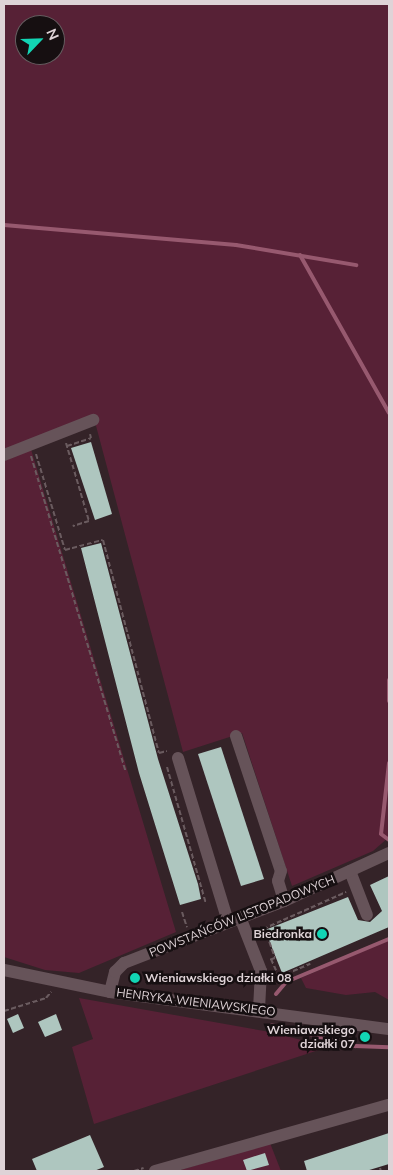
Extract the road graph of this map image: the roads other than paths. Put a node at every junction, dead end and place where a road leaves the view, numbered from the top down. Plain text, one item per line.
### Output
1 (93, 420) dead end
2 (4, 455) edge
3 (236, 736) dead end
4 (177, 756) road end
5 (389, 853) edge
6 (350, 871) junction
7 (284, 901) junction
8 (368, 915) dead end
9 (234, 919) junction
10 (4, 970) edge
11 (110, 992) junction
12 (259, 1010) junction
13 (389, 1029) edge
14 (389, 1105) edge
15 (152, 1168) edge

1 - 2 street
3 - 7 street
4 - 9 street
5 - 6 street, POWSTAŃCÓW LISTOPADOWYCH
6 - 7 street, POWSTAŃCÓW LISTOPADOWYCH
6 - 8 street
7 - 9 street, POWSTAŃCÓW LISTOPADOWYCH
9 - 11 street, POWSTAŃCÓW LISTOPADOWYCH
9 - 12 street
10 - 11 street, HENRYKA WIENIAWSKIEGO
11 - 12 street, HENRYKA WIENIAWSKIEGO
12 - 13 street, HENRYKA WIENIAWSKIEGO
14 - 15 street

